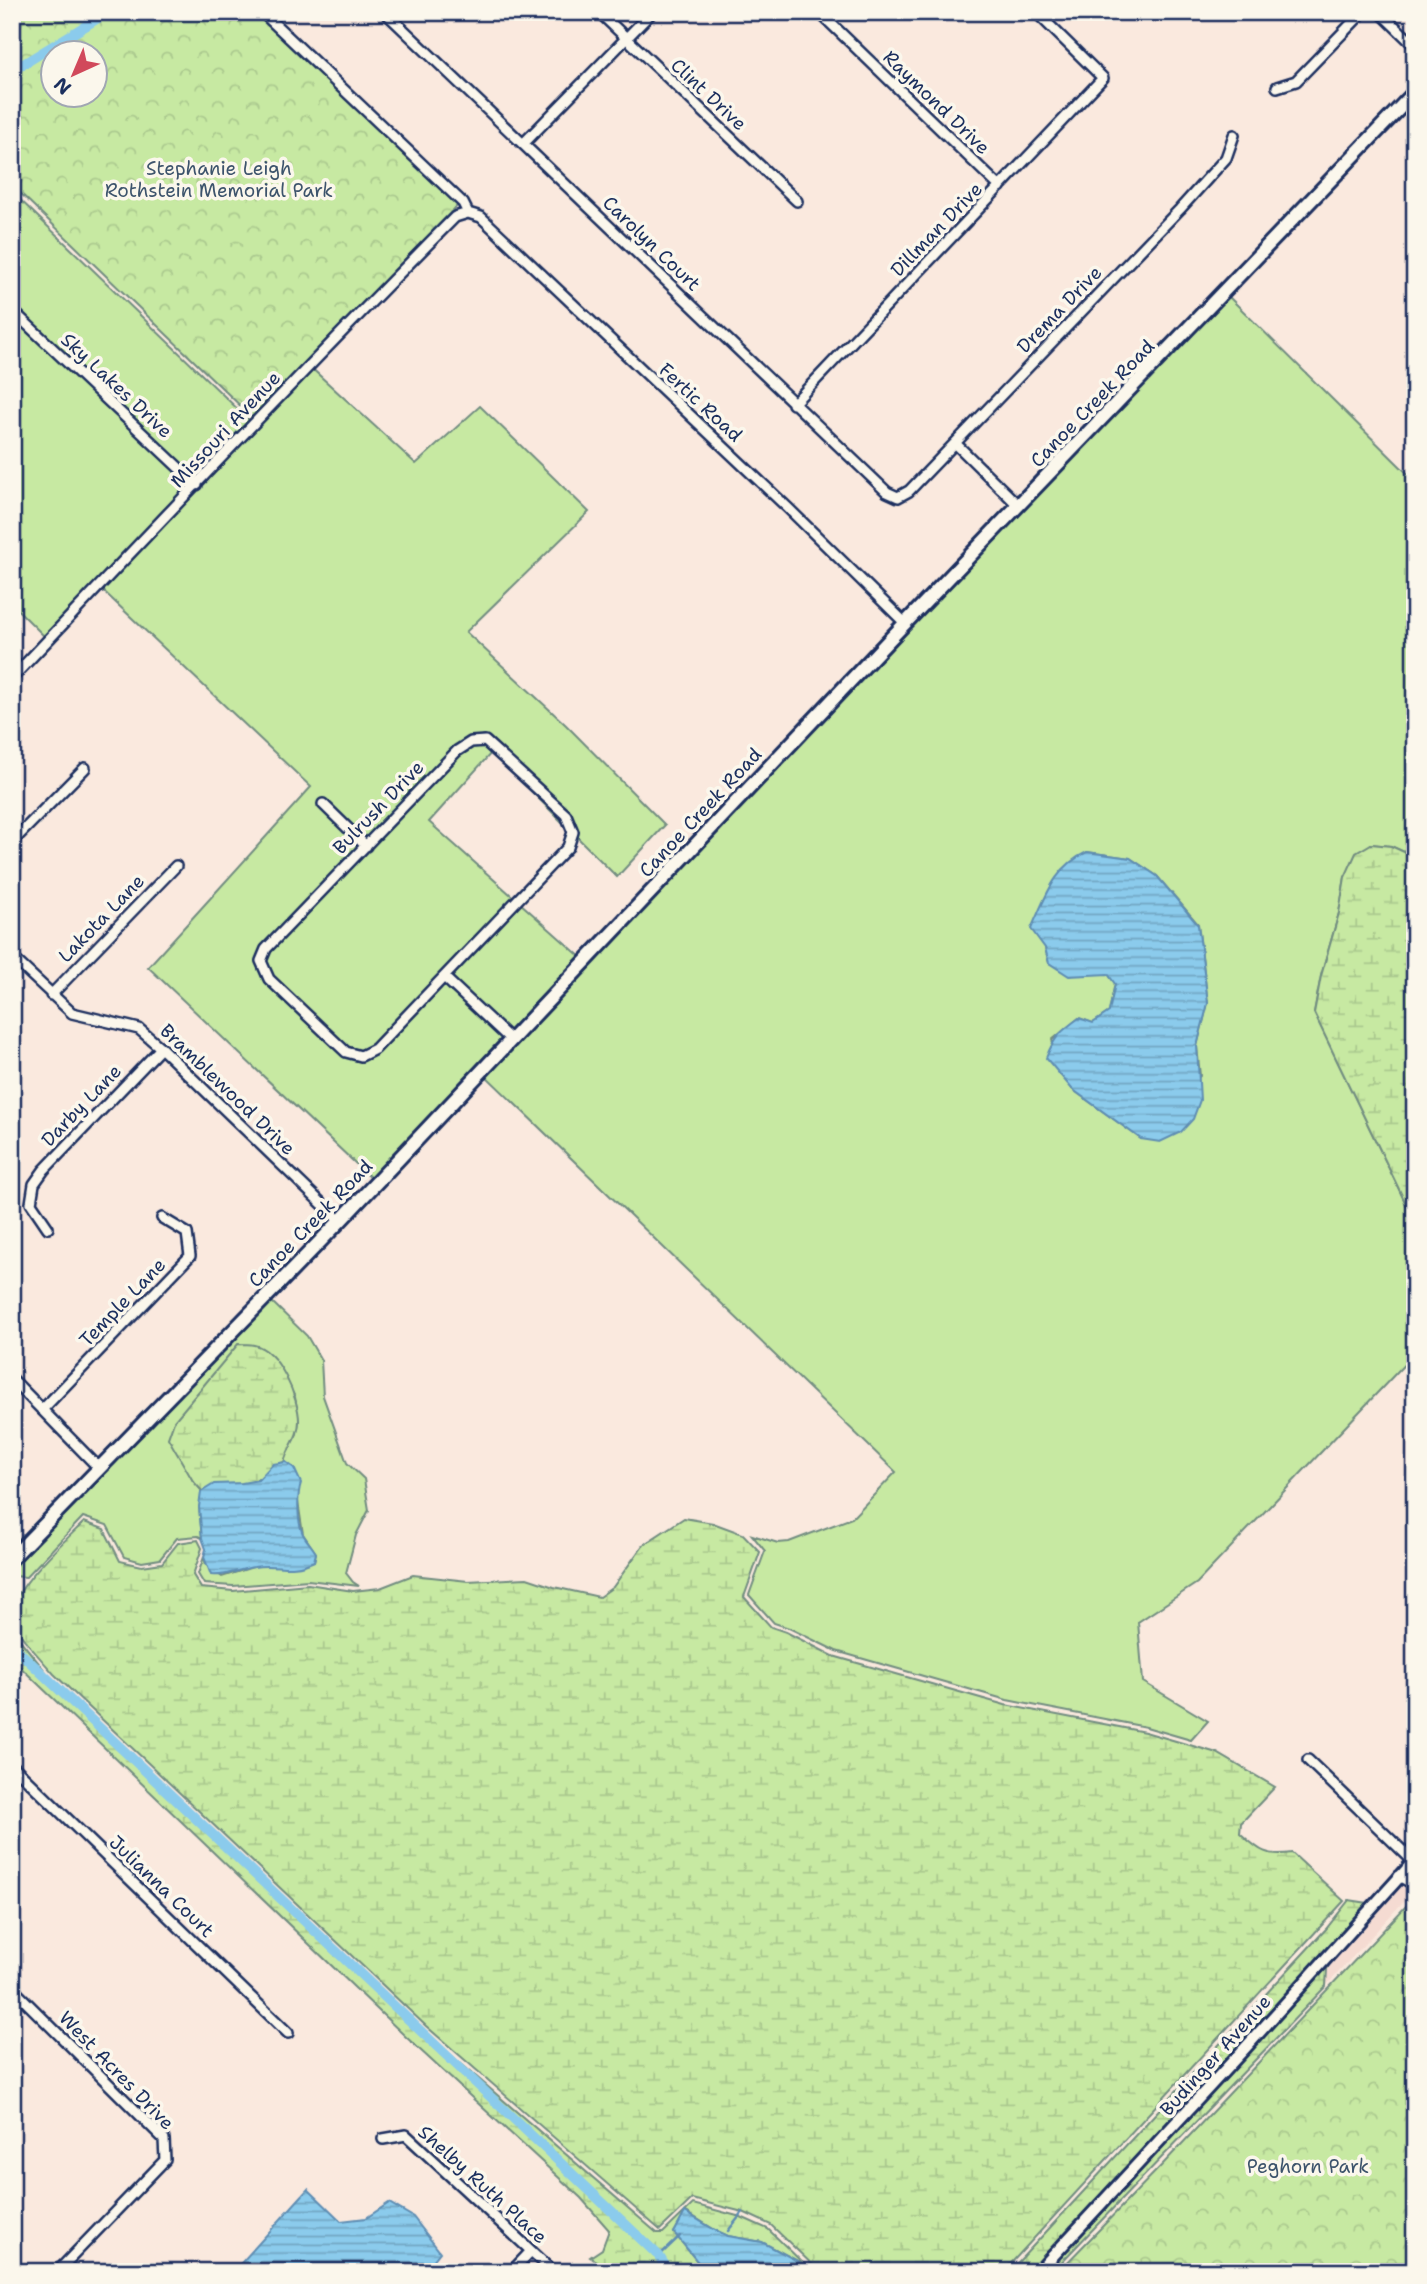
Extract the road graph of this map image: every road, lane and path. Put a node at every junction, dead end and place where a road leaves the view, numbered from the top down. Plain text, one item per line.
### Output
1 (262, 12) edge
2 (385, 12) edge
3 (599, 12) edge
4 (652, 12) edge
5 (819, 12) edge
6 (1036, 12) edge
7 (1363, 12) edge
8 (1380, 12) edge
9 (626, 39) junction
10 (1415, 46) edge
11 (1277, 87) dead end
12 (1415, 92) edge
13 (1234, 135) dead end
14 (523, 144) junction
15 (1000, 187) junction
16 (797, 201) dead end
17 (468, 213) junction
18 (12, 310) edge
19 (793, 404) junction
20 (956, 444) junction
21 (197, 485) junction
22 (898, 496) joint
23 (1019, 506) junction
24 (905, 623) junction
25 (12, 678) edge
26 (85, 768) dead end
27 (323, 804) dead end
28 (12, 842) edge
29 (366, 846) junction
30 (176, 866) dead end
31 (12, 957) edge
32 (444, 977) junction
33 (51, 995) junction
34 (511, 1040) junction
35 (161, 1048) junction
36 (162, 1218) dead end
37 (340, 1221) junction
38 (48, 1228) dead end
39 (12, 1379) edge
40 (42, 1410) junction
41 (99, 1468) junction
42 (12, 1558) edge
43 (1308, 1760) dead end
44 (12, 1765) edge
45 (1414, 1860) edge
46 (1399, 1876) junction
47 (1415, 1885) edge
48 (12, 1988) edge
49 (288, 2033) dead end
50 (383, 2139) dead end
51 (531, 2251) junction
52 (57, 2272) edge
53 (511, 2272) edge
54 (554, 2272) edge
55 (1038, 2272) edge

1 - 17 street, Fertic Road
2 - 14 street, Carolyn Court
3 - 9 street, Clint Drive
4 - 9 street
5 - 15 street, Raymond Drive
6 - 15 street, Dillman Drive
7 - 11 street
8 - 10 street
9 - 14 street
9 - 16 street, Clint Drive
12 - 23 main road, Canoe Creek Road
13 - 20 street, Drema Drive
14 - 19 street, Carolyn Court
15 - 19 street, Dillman Drive
17 - 21 street, Missouri Avenue
17 - 24 street, Fertic Road
18 - 21 street, Sky Lakes Drive
19 - 22 street, Carolyn Court
20 - 22 street, Drema Drive
20 - 23 street
21 - 25 street, Missouri Avenue
23 - 24 main road, Canoe Creek Road
24 - 34 main road, Canoe Creek Road
26 - 28 street
27 - 29 street
29 - 32 street, Bulrush Drive
29 - 32 street, Bulrush Drive
30 - 33 street, Lakota Lane
31 - 33 street, Bramblewood Drive
32 - 34 street
33 - 35 street, Bramblewood Drive
34 - 37 main road, Canoe Creek Road
35 - 37 street, Bramblewood Drive
35 - 38 street, Darby Lane
36 - 40 street, Temple Lane
37 - 41 main road, Canoe Creek Road
39 - 40 street
40 - 41 street
41 - 42 main road, Canoe Creek Road
43 - 45 street
44 - 49 street, Julianna Court
45 - 46 street, Budinger Avenue
46 - 47 street
46 - 55 street, Budinger Avenue
48 - 52 street, West Acres Drive
50 - 51 street, Shelby Ruth Place
51 - 53 street
51 - 54 street, Shelby Ruth Place

